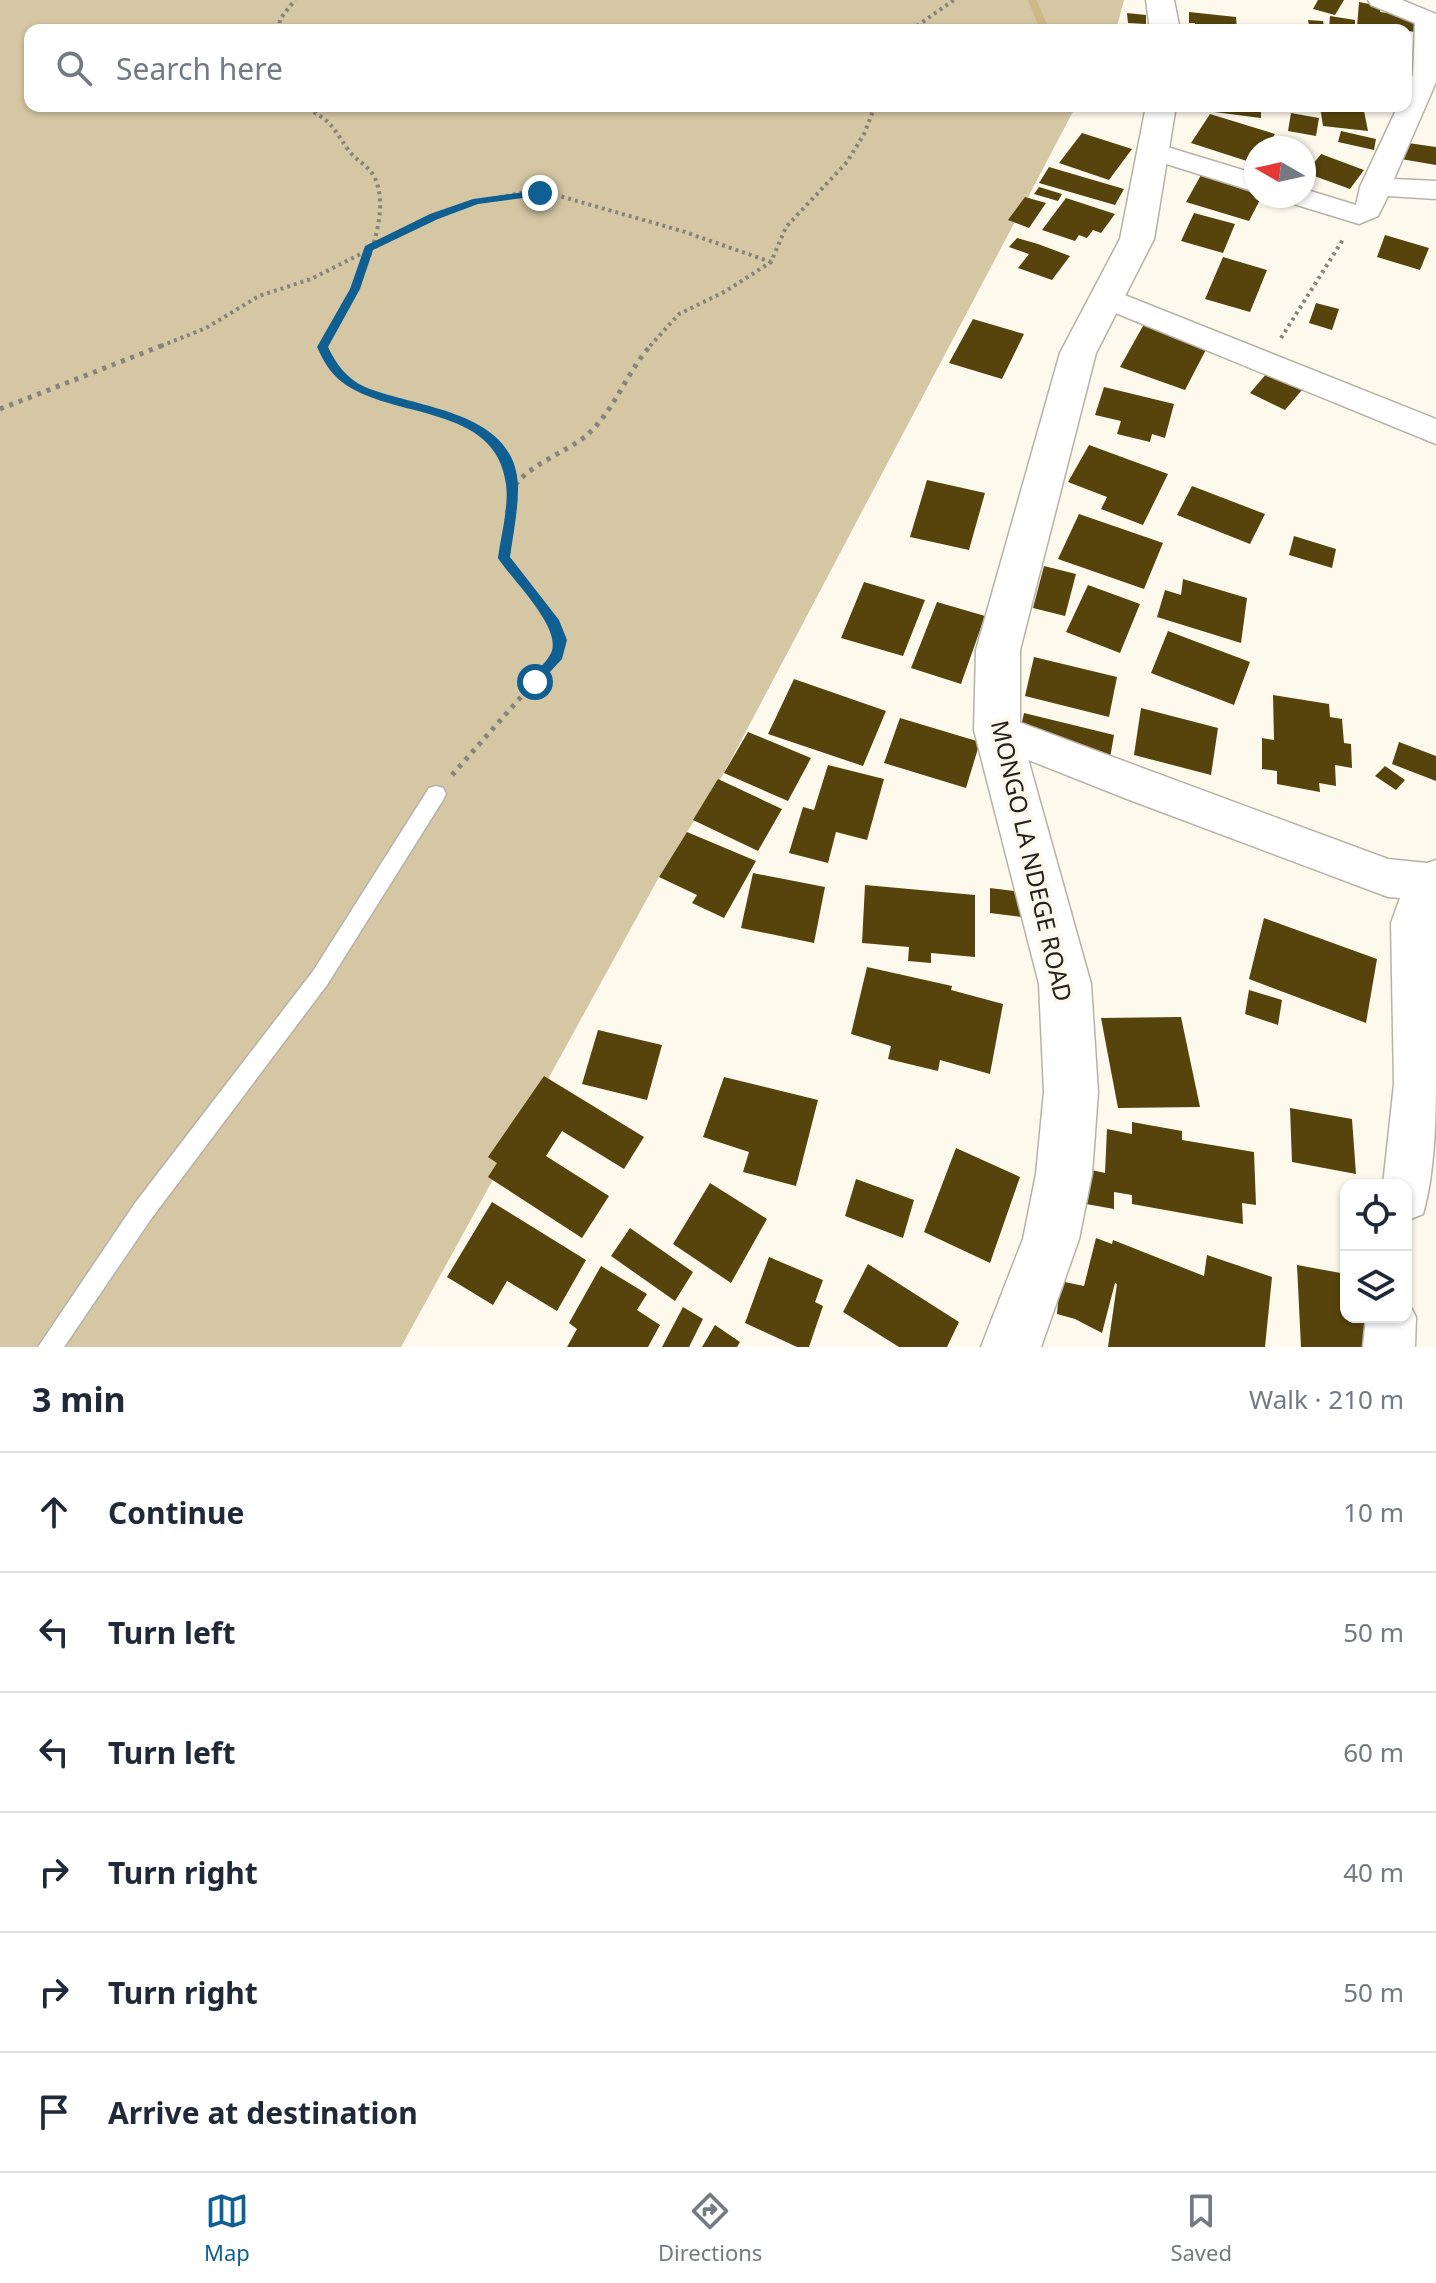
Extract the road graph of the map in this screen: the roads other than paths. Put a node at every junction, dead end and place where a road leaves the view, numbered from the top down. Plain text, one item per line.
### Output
1 (1160, 0) edge
2 (1380, 0) edge
3 (1432, 21) edge
4 (1164, 24) edge
5 (1412, 105) edge
6 (1160, 112) edge
7 (1409, 112) edge
8 (1154, 151) junction
9 (1244, 179) edge
10 (1374, 187) junction
11 (1436, 190) edge
12 (1316, 202) edge
13 (1107, 298) junction
14 (1436, 432) edge
15 (997, 730) junction
16 (436, 794) road end
17 (1432, 881) edge
18 (1425, 1011) edge
19 (1408, 1179) edge
20 (1391, 1323) edge
21 (50, 1347) edge
22 (1011, 1347) edge
23 (1389, 1347) edge

1 - 4 street
2 - 3 street
3 - 5 street
6 - 8 street, MONGO LA NDEGE ROAD
7 - 10 street
8 - 9 street
8 - 13 street, MONGO LA NDEGE ROAD
10 - 11 street
10 - 12 street
13 - 14 street
13 - 15 street, MONGO LA NDEGE ROAD
15 - 17 street
15 - 22 street, MONGO LA NDEGE ROAD
16 - 21 lane
17 - 18 street
18 - 19 street
20 - 23 street

